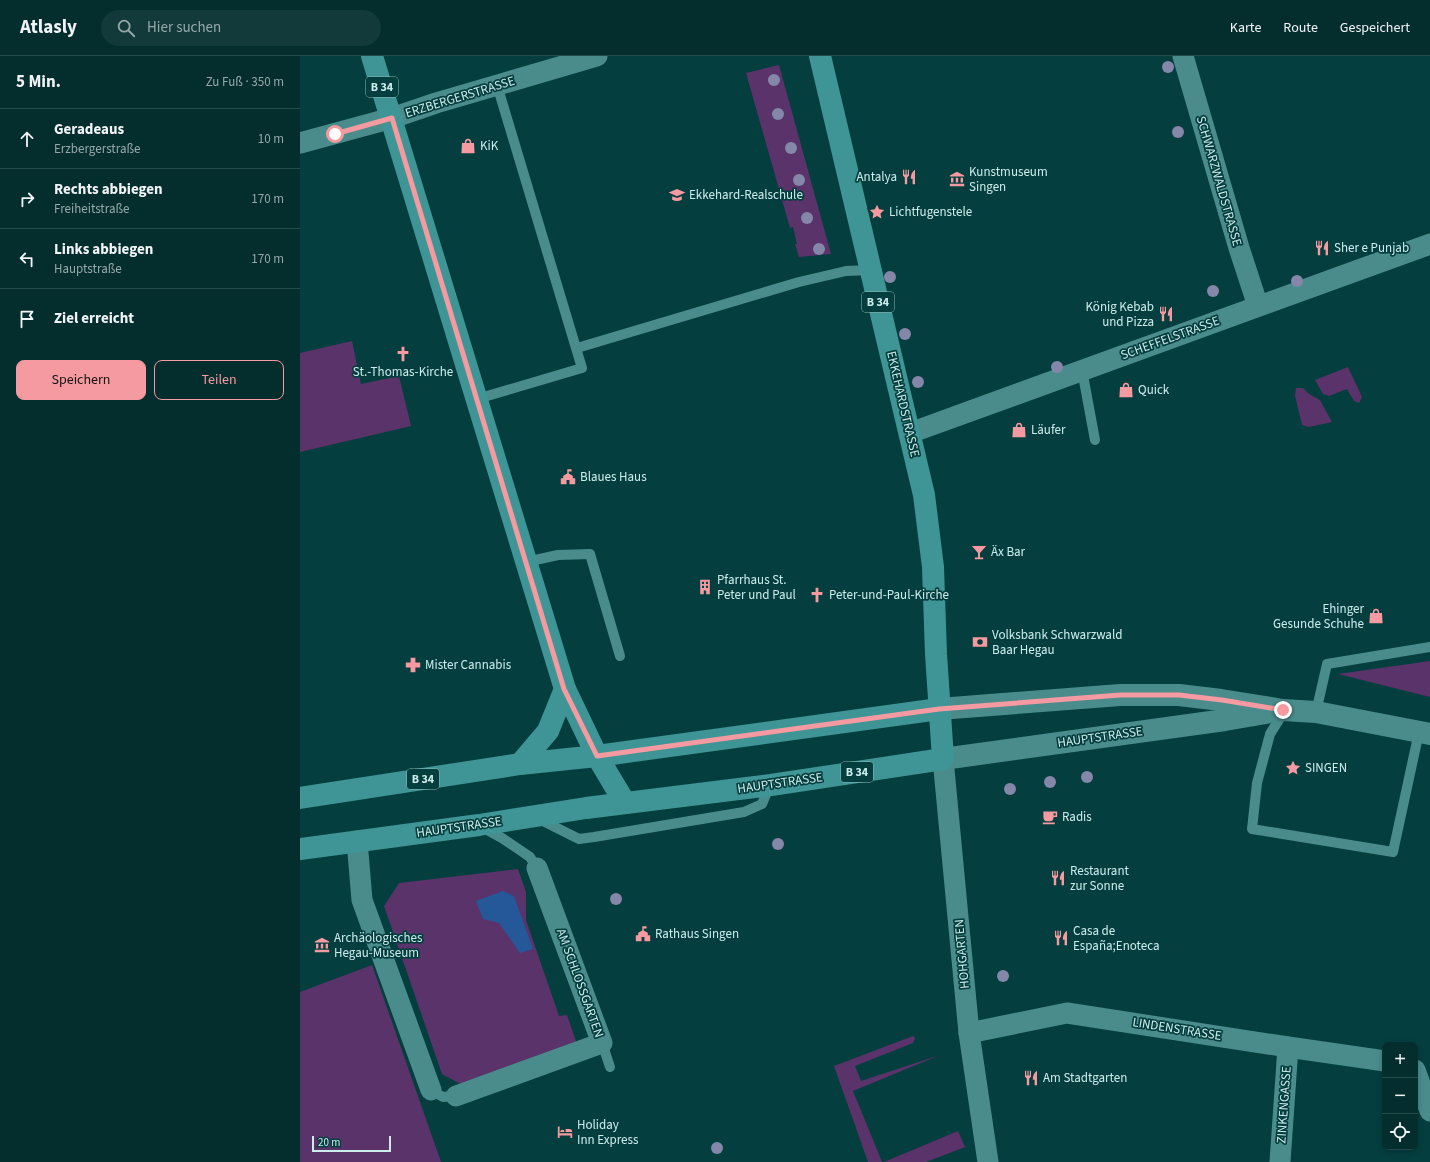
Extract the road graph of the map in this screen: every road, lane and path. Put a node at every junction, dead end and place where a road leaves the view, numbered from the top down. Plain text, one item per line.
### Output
1 (372, 56) edge
2 (597, 56) edge
3 (820, 56) edge
4 (1183, 56) edge
5 (497, 85) junction
6 (392, 118) junction
7 (300, 142) edge
8 (1430, 244) edge
9 (871, 270) junction
10 (1258, 306) junction
11 (577, 348) junction
12 (1082, 370) junction
13 (477, 399) junction
14 (910, 433) junction
15 (1095, 440) dead end
16 (526, 562) junction
17 (1430, 647) edge
18 (620, 656) dead end
19 (564, 689) junction
20 (939, 709) junction
21 (1283, 710) junction
22 (1316, 712) junction
23 (1424, 733) edge
24 (597, 756) junction
25 (943, 758) junction
26 (520, 764) junction
27 (771, 785) junction
28 (300, 798) edge
29 (626, 803) junction
30 (532, 816) junction
31 (479, 825) junction
32 (357, 841) junction
33 (300, 849) edge
34 (537, 868) joint
35 (969, 1033) junction
36 (602, 1043) junction
37 (1288, 1047) junction
38 (1382, 1061) edge
39 (1418, 1065) edge
40 (1430, 1066) edge
41 (610, 1067) dead end
42 (1418, 1078) edge
43 (431, 1090) joint
44 (456, 1096) joint
45 (1430, 1111) edge
46 (987, 1155) edge
47 (1280, 1162) edge

1 - 6 main road, B 34
2 - 5 street, ERZBERGERSTRASSE
3 - 9 main road, EKKEHARDSTRASSE / B 34
4 - 10 street, SCHWARZWALDSTRASSE
5 - 6 street, ERZBERGERSTRASSE
5 - 11 lane
6 - 7 street, ERZBERGERSTRASSE
6 - 13 main road, B 34
8 - 10 street, SCHEFFELSTRASSE
9 - 11 lane
9 - 14 main road, EKKEHARDSTRASSE / B 34
10 - 12 street, SCHEFFELSTRASSE
11 - 13 lane
12 - 14 street, SCHEFFELSTRASSE
12 - 15 lane
13 - 16 main road, B 34
14 - 20 main road, EKKEHARDSTRASSE / B 34
16 - 18 lane
16 - 19 main road, B 34
17 - 22 lane
19 - 24 main road, B 34
19 - 26 main road
20 - 21 main road, HAUPTSTRASSE
20 - 24 main road, HAUPTSTRASSE / B 34
20 - 25 main road, EKKEHARDSTRASSE / B 34
21 - 22 main road, HAUPTSTRASSE
21 - 23 lane
21 - 25 main road, HAUPTSTRASSE
22 - 23 main road, HAUPTSTRASSE
24 - 26 main road, HAUPTSTRASSE / B 34
24 - 29 main road, B 34
25 - 27 main road, HAUPTSTRASSE / B 34
25 - 35 street, HOHGARTEN
26 - 28 main road, HAUPTSTRASSE / B 34
27 - 29 main road, HAUPTSTRASSE / B 34
27 - 30 lane
29 - 30 main road, HAUPTSTRASSE / B 34
30 - 31 main road, HAUPTSTRASSE / B 34
31 - 32 main road, HAUPTSTRASSE / B 34
31 - 34 lane
32 - 33 main road, HAUPTSTRASSE / B 34
32 - 43 street
34 - 36 street, AM SCHLOSSGARTEN
35 - 37 street, LINDENSTRASSE
35 - 46 street, HOHGARTEN
36 - 41 lane
36 - 44 street, AM SCHLOSSGARTEN
37 - 38 street, LINDENSTRASSE
37 - 47 street, ZINKENGASSE
39 - 40 street
42 - 45 street
43 - 44 lane

